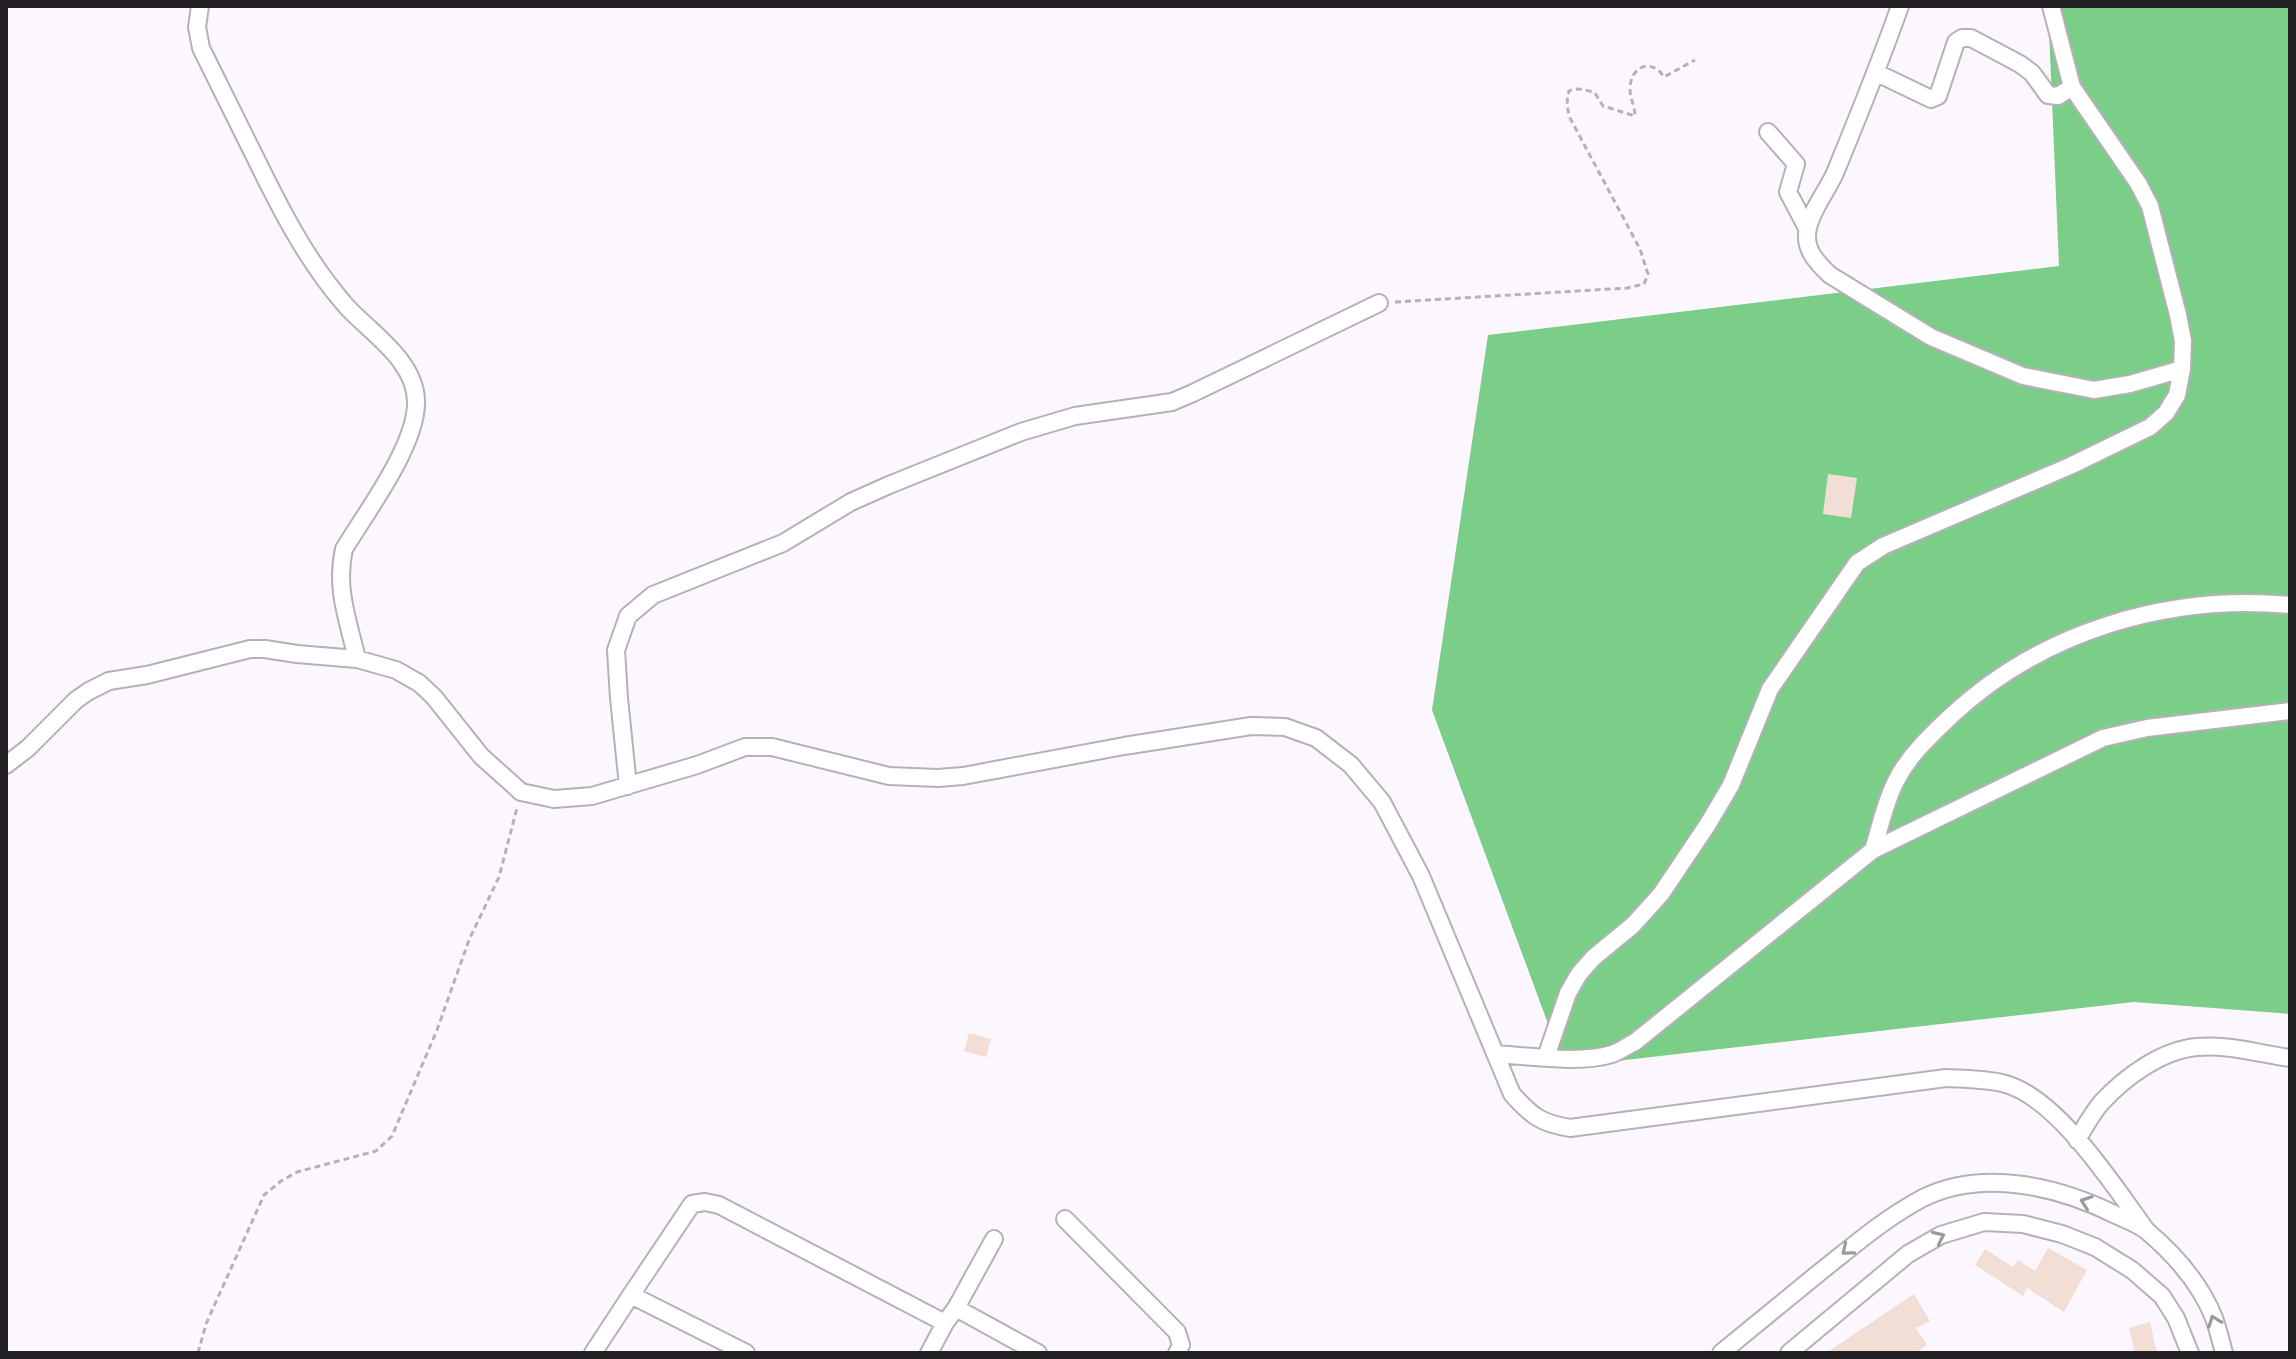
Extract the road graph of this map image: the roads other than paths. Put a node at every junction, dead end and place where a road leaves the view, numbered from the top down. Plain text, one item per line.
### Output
1 (200, 6) edge
2 (1900, 6) edge
3 (2051, 6) edge
4 (1877, 73) junction
5 (2072, 87) junction
6 (1768, 132) dead end
7 (1807, 228) junction
8 (1379, 303) road end
9 (2182, 369) junction
10 (2290, 605) edge
11 (357, 659) junction
12 (2290, 711) edge
13 (6, 765) edge
14 (628, 786) junction
15 (1873, 850) junction
16 (1496, 1054) junction
17 (1546, 1057) junction
18 (2290, 1058) edge
19 (2077, 1140) junction
20 (1065, 1219) dead end
21 (2146, 1230) junction
22 (994, 1239) dead end
23 (631, 1295) junction
24 (956, 1308) junction
25 (945, 1323) junction
26 (593, 1353) edge
27 (746, 1353) edge
28 (929, 1353) edge
29 (1038, 1353) edge
30 (1177, 1353) edge
31 (1721, 1353) edge
32 (1789, 1353) edge
33 (2190, 1353) edge
34 (2224, 1353) edge

1 - 11 street
2 - 4 street
3 - 5 street
4 - 5 street
4 - 7 street
5 - 9 street
6 - 7 street
7 - 9 street
8 - 14 street
9 - 17 street
10 - 15 street
11 - 13 street
11 - 14 street
12 - 15 street
14 - 16 street
15 - 17 street
16 - 17 street
16 - 19 street
18 - 19 street
19 - 21 street
20 - 30 street
21 -> 31 street
34 -> 21 street
22 - 24 street
23 - 25 street
23 - 26 street
23 - 27 street
24 - 25 street
24 - 29 street
25 - 28 street
32 -> 33 street

